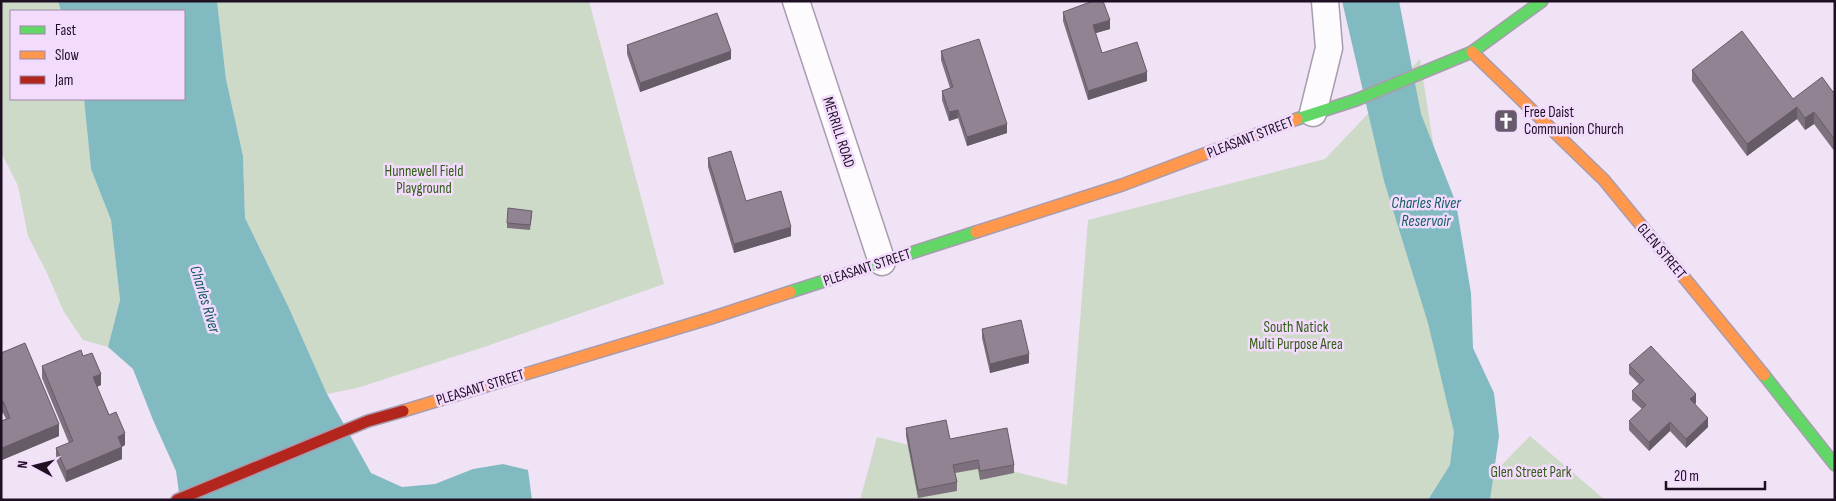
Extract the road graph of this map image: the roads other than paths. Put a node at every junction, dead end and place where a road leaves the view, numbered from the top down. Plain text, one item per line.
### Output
1 (796, 1) edge
2 (1325, 1) edge
3 (1542, 1) edge
4 (1472, 52) junction
5 (1313, 113) junction
6 (882, 262) junction
7 (1835, 465) edge
8 (177, 500) edge

1 - 6 street, MERRILL ROAD
2 - 5 street
3 - 4 main road, PLEASANT STREET
4 - 5 main road, PLEASANT STREET
4 - 7 main road, GLEN STREET
5 - 6 main road, PLEASANT STREET
6 - 8 main road, PLEASANT STREET

